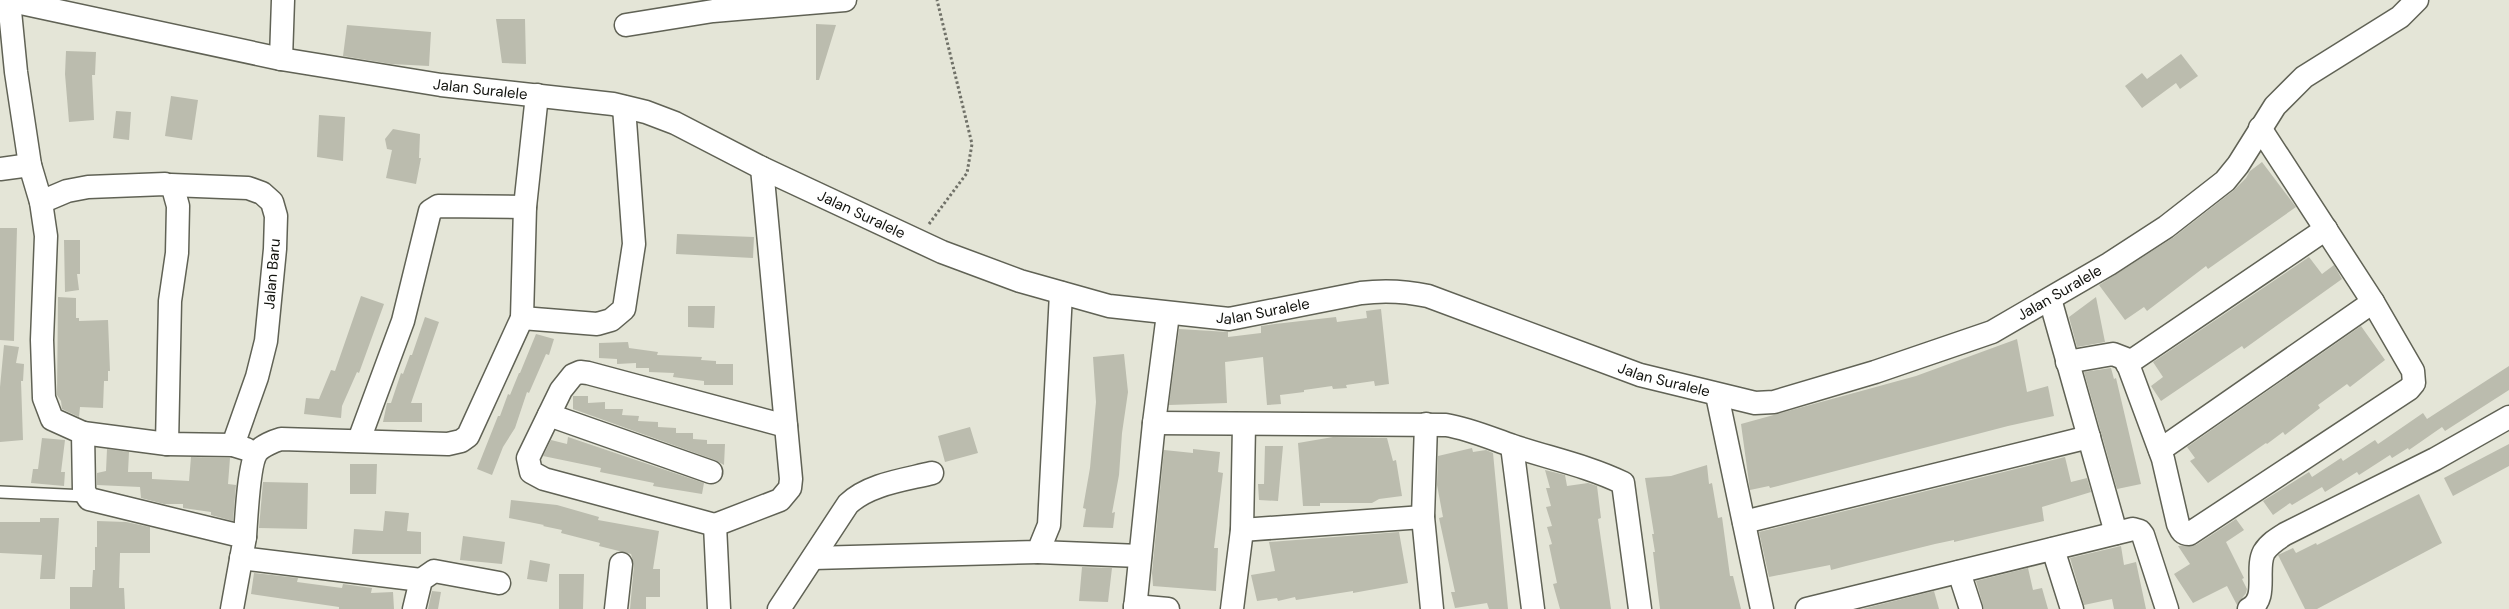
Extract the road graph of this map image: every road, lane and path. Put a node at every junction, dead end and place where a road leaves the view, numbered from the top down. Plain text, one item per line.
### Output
1 (284, 0) edge
2 (845, 0) edge
3 (937, 0) edge
4 (2417, 0) edge
5 (8, 1) edge
6 (626, 25) dead end
7 (281, 59) junction
8 (8, 73) edge
9 (537, 95) junction
10 (624, 106) junction
11 (2260, 128) junction
12 (30, 166) junction
13 (762, 168) junction
14 (0, 169) edge
15 (171, 186) junction
16 (41, 202) junction
17 (525, 207) junction
18 (2326, 229) junction
19 (918, 240) junction
20 (1061, 293) junction
21 (2050, 299) junction
22 (2373, 302) junction
23 (1168, 314) junction
24 (522, 318) junction
25 (2068, 362) junction
26 (2127, 364) junction
27 (1717, 395) junction
28 (549, 415) junction
29 (2509, 417) edge
30 (1154, 423) junction
31 (1426, 424) junction
32 (1244, 425) junction
33 (786, 426) junction
34 (83, 433) junction
35 (2089, 437) junction
36 (359, 440) junction
37 (167, 444) junction
38 (233, 445) junction
39 (1512, 446) junction
40 (2160, 450) junction
41 (257, 452) junction
42 (711, 472) dead end
43 (932, 473) dead end
44 (0, 492) edge
45 (86, 496) junction
46 (1423, 517) junction
47 (1744, 522) junction
48 (715, 525) junction
49 (1242, 530) junction
50 (2116, 533) junction
51 (243, 548) junction
52 (2053, 549) junction
53 (1038, 552) junction
54 (1140, 556) junction
55 (813, 558) junction
56 (621, 564) dead end
57 (1960, 572) junction
58 (420, 580) junction
59 (499, 583) dead end
60 (1858, 603) edge
61 (1135, 607) edge
62 (232, 609) edge
63 (414, 609) edge
64 (616, 609) edge
65 (720, 609) edge
66 (779, 609) edge
67 (1168, 609) edge
68 (1232, 609) edge
69 (1432, 609) edge
70 (1533, 609) edge
71 (1640, 609) edge
72 (1762, 609) edge
73 (1807, 609) edge
74 (1971, 609) edge
75 (2072, 609) edge
76 (2167, 609) edge
77 (2249, 609) edge

1 - 7 street
2 - 6 street
3 - 19 path
4 - 11 street, Jalan Suralele
5 - 7 street, Jalan Suralele
5 - 8 street
7 - 9 street, Jalan Suralele
8 - 12 street
9 - 10 street, Jalan Suralele
9 - 17 street
10 - 13 street, Jalan Suralele
10 - 24 street
11 - 18 street
11 - 21 street, Jalan Suralele
12 - 14 street
12 - 16 street
13 - 19 street, Jalan Suralele
13 - 33 street
15 - 16 street, Jalan Baru
15 - 37 street
15 - 38 street, Jalan Baru
16 - 34 street
17 - 24 street
17 - 36 street
18 - 22 street
18 - 26 street
19 - 20 street, Jalan Suralele
20 - 23 street, Jalan Suralele
20 - 53 street
21 - 25 street
21 - 27 street, Jalan Suralele
22 - 40 street
22 - 40 street
23 - 27 street, Jalan Suralele
23 - 30 street
24 - 36 street
25 - 26 street
25 - 35 street
26 - 40 street
27 - 47 street
28 - 33 street
28 - 42 street
28 - 48 street
29 - 77 street
30 - 32 street
30 - 54 street
31 - 32 street
31 - 39 street
31 - 46 street
32 - 49 street
33 - 48 street
34 - 37 street
34 - 45 street
35 - 47 street
35 - 50 street
36 - 41 street
37 - 38 street
38 - 41 street
39 - 70 street
39 - 71 street
41 - 51 street
43 - 55 street
44 - 45 lane
45 - 51 street
46 - 49 street
46 - 69 street
47 - 72 street
48 - 65 street
49 - 68 street
50 - 52 street
50 - 76 street
51 - 58 street
51 - 62 street
52 - 57 street
52 - 75 street
53 - 54 street
53 - 55 street
54 - 61 street
55 - 66 street
56 - 64 street
57 - 60 street
57 - 74 street
58 - 59 street
58 - 63 street
60 - 73 street
61 - 67 street

